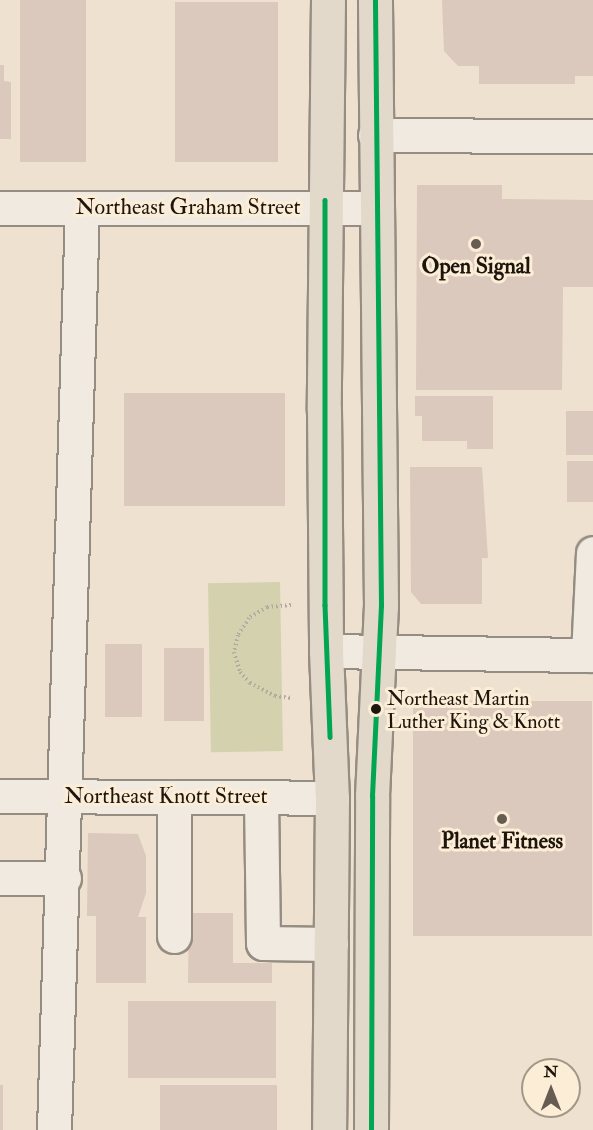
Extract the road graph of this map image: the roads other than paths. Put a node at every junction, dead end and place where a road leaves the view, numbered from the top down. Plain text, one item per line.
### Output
1 (328, 0) edge
2 (375, 0) edge
3 (375, 135) junction
4 (593, 136) edge
5 (0, 208) edge
6 (82, 208) junction
7 (325, 208) junction
8 (375, 208) junction
9 (593, 554) edge
10 (326, 651) junction
11 (378, 651) junction
12 (591, 655) edge
13 (0, 796) edge
14 (67, 796) junction
15 (174, 797) junction
16 (261, 798) junction
17 (332, 798) junction
18 (0, 878) edge
19 (64, 878) junction
20 (174, 936) dead end
21 (331, 944) junction
22 (54, 1130) edge
23 (329, 1130) edge
24 (370, 1130) edge

1 - 7 main road
2 - 3 main road
3 - 4 street
3 - 8 main road
5 - 6 street, Northeast Graham Street
6 - 7 street, Northeast Graham Street
6 - 14 street
7 - 8 street, Northeast Graham Street
7 - 10 main road
8 - 11 main road
9 - 12 street
10 - 11 street
10 - 17 main road
11 - 12 street
11 - 24 main road
13 - 14 street, Northeast Knott Street
14 - 15 street, Northeast Knott Street
14 - 19 street
15 - 16 street, Northeast Knott Street
15 - 20 street
16 - 17 street, Northeast Knott Street
16 - 21 street
17 - 21 main road
18 - 19 street
19 - 22 street
21 - 23 main road

